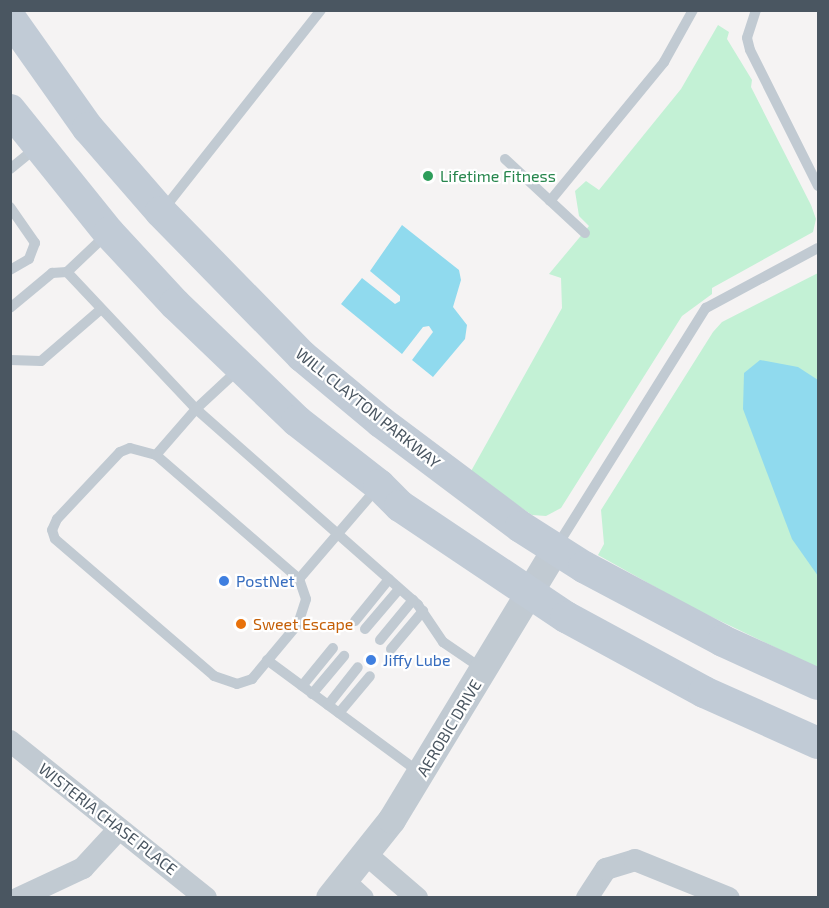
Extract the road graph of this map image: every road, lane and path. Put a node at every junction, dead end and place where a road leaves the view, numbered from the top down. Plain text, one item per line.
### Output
1 (321, 10) edge
2 (693, 10) edge
3 (756, 10) edge
4 (10, 18) edge
5 (10, 110) edge
6 (38, 147) junction
7 (505, 159) dead end
8 (10, 169) edge
9 (819, 186) edge
10 (550, 201) junction
11 (10, 207) edge
12 (161, 212) junction
13 (109, 233) junction
14 (585, 233) dead end
15 (819, 248) edge
16 (10, 270) edge
17 (67, 272) junction
18 (10, 308) edge
19 (100, 310) junction
20 (10, 360) edge
21 (240, 368) junction
22 (196, 408) junction
23 (156, 455) junction
24 (379, 485) junction
25 (337, 535) junction
26 (556, 549) junction
27 (299, 579) junction
28 (388, 579) junction
29 (399, 589) junction
30 (528, 595) junction
31 (413, 600) junction
32 (423, 611) junction
33 (355, 621) dead end
34 (365, 629) dead end
35 (380, 640) dead end
36 (333, 648) dead end
37 (391, 650) dead end
38 (344, 656) dead end
39 (267, 660) junction
40 (358, 667) dead end
41 (484, 670) junction
42 (370, 676) dead end
43 (819, 684) edge
44 (303, 686) junction
45 (312, 694) junction
46 (328, 705) junction
47 (339, 713) junction
48 (10, 741) edge
49 (819, 744) edge
50 (421, 774) junction
51 (119, 829) junction
52 (367, 855) junction
53 (346, 892) edge
54 (19, 897) edge
55 (206, 897) edge
56 (417, 897) edge
57 (587, 897) edge
58 (729, 897) edge

1 - 12 lane
2 - 10 lane
3 - 9 lane
4 - 12 main road, WILL CLAYTON PARKWAY
5 - 6 main road
6 - 8 lane
6 - 13 main road
7 - 10 lane
10 - 14 lane
11 - 16 lane
12 - 26 main road, WILL CLAYTON PARKWAY
13 - 17 lane
13 - 21 main road
15 - 26 lane
17 - 18 lane
17 - 19 lane
19 - 20 lane
19 - 22 lane
21 - 22 lane
21 - 24 main road
22 - 23 lane
22 - 25 lane
23 - 27 lane
23 - 39 lane
24 - 25 lane
24 - 30 main road
25 - 27 lane
25 - 28 lane
26 - 30 street, AEROBIC DRIVE
26 - 43 main road, WILL CLAYTON PARKWAY
27 - 39 lane
28 - 29 lane
28 - 33 lane
29 - 31 lane
29 - 34 lane
30 - 41 street, AEROBIC DRIVE
30 - 49 main road
31 - 32 lane
31 - 35 lane
32 - 37 lane
32 - 41 lane
36 - 44 lane
38 - 45 lane
39 - 44 lane
40 - 46 lane
41 - 50 street, AEROBIC DRIVE
42 - 47 lane
44 - 45 lane
45 - 46 lane
46 - 47 lane
47 - 50 lane
48 - 51 street, WISTERIA CHASE PLACE
50 - 52 street, AEROBIC DRIVE
51 - 54 street
51 - 55 street, WISTERIA CHASE PLACE
52 - 53 street, AEROBIC DRIVE
52 - 56 street
57 - 58 street

